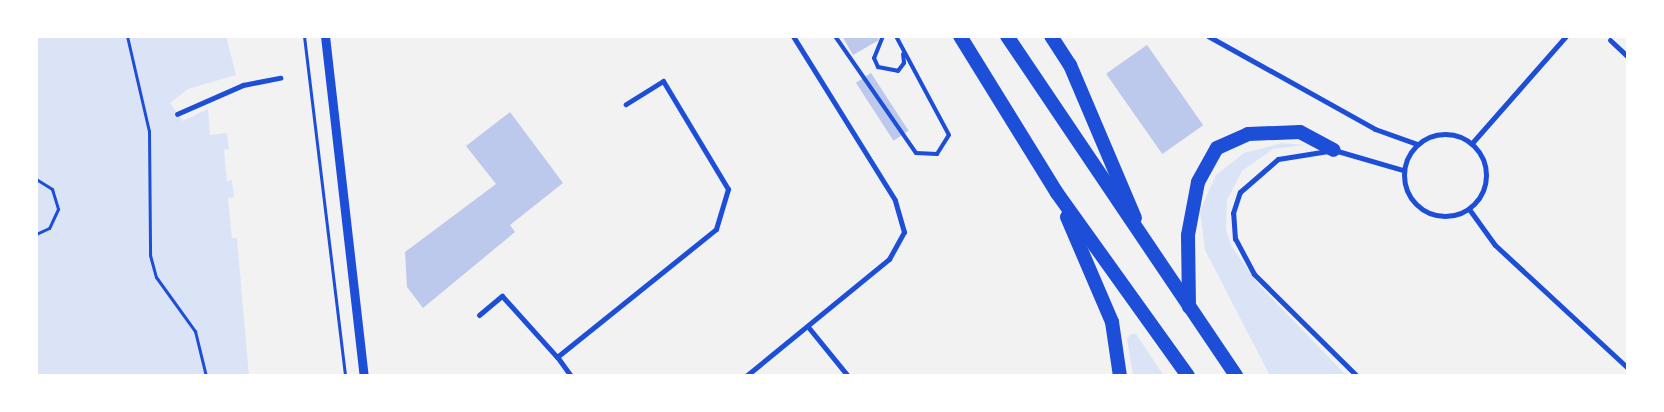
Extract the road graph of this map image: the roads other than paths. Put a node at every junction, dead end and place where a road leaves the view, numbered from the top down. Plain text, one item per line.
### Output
1 (325, 36) edge
2 (794, 36) edge
3 (835, 36) edge
4 (883, 36) edge
5 (896, 36) edge
6 (960, 36) edge
7 (1007, 36) edge
8 (1051, 36) edge
9 (1208, 36) edge
10 (1566, 36) edge
11 (1610, 40) dead end
12 (902, 49) junction
13 (1628, 57) edge
14 (280, 78) dead end
15 (626, 104) dead end
16 (177, 114) dead end
17 (1472, 143) junction
18 (1417, 144) junction
19 (1334, 150) junction
20 (1403, 170) junction
21 (1057, 193) junction
22 (1469, 209) junction
23 (1148, 250) junction
24 (1189, 307) junction
25 (479, 315) dead end
26 (809, 328) junction
27 (557, 357) junction
28 (1628, 368) edge
29 (364, 376) edge
30 (571, 376) edge
31 (746, 376) edge
32 (848, 376) edge
33 (1120, 376) edge
34 (1188, 376) edge
35 (1236, 376) edge
36 (1357, 376) edge

1 - 29 street
2 - 26 street
3 - 12 lane
4 - 12 lane
5 - 12 lane
6 - 21 highway
7 - 23 highway
8 - 23 highway
9 - 18 street
10 - 17 street
11 - 13 street
14 - 16 street
15 - 27 street
17 - 18 street
17 - 22 street
18 - 20 street
19 - 20 street
19 - 24 highway
19 - 36 street
20 - 22 street
21 - 33 highway
21 - 34 highway
22 - 28 street
23 - 24 highway
24 - 35 highway
25 - 27 street
26 - 31 street
26 - 32 street
27 - 30 street

